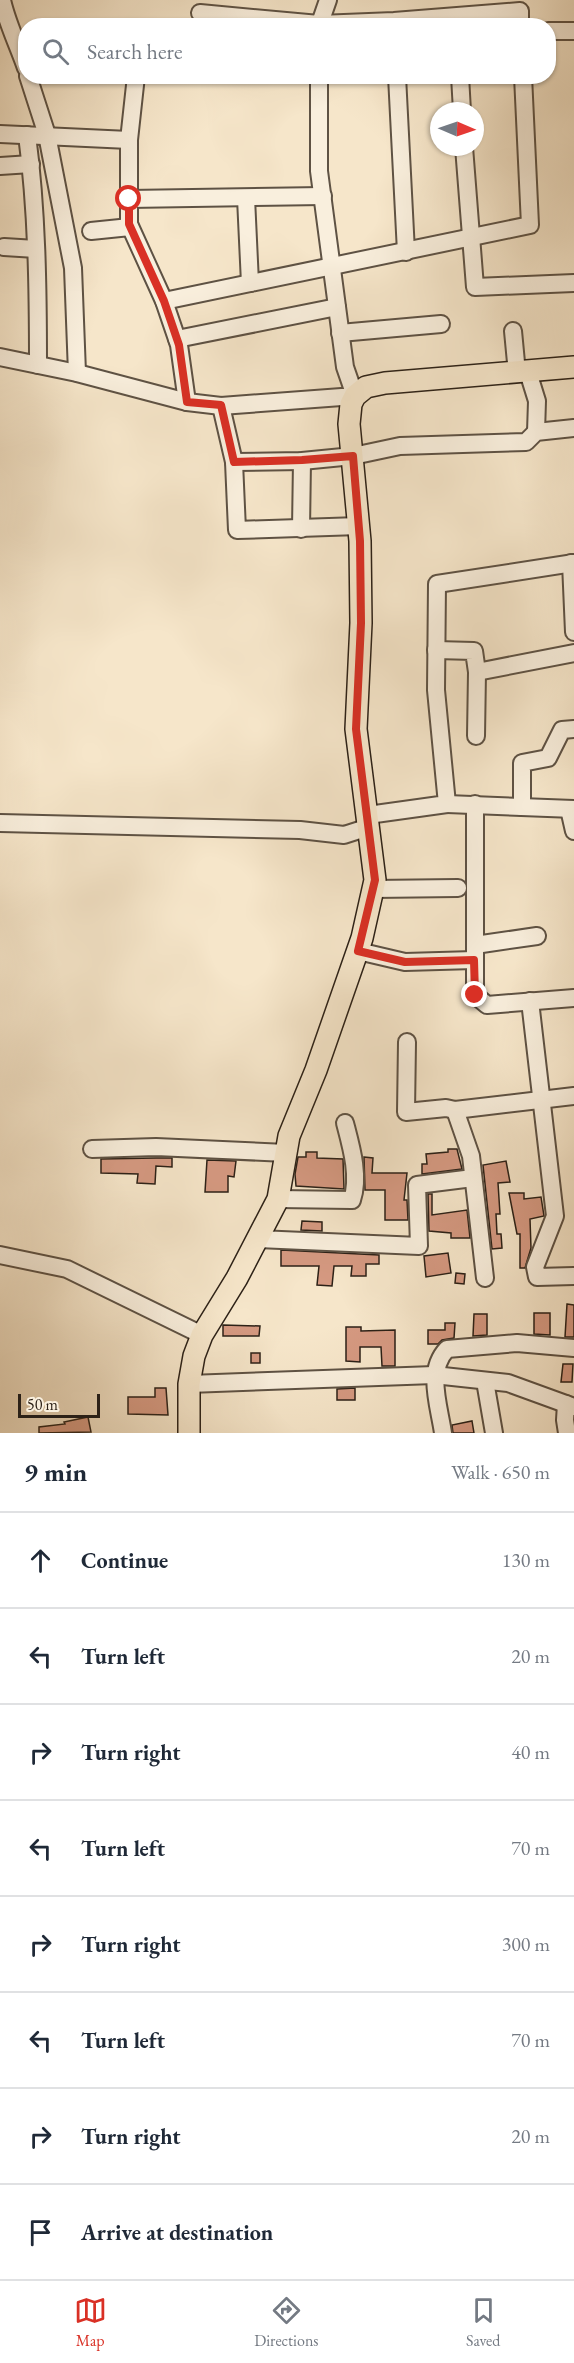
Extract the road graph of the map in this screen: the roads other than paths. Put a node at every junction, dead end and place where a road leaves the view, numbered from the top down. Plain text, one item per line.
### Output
1 (2, 0) edge
2 (328, 0) edge
3 (520, 12) edge
4 (200, 13) dead end
5 (250, 18) edge
6 (322, 18) edge
7 (477, 18) edge
8 (3, 20) edge
9 (556, 31) edge
10 (574, 31) edge
11 (18, 44) edge
12 (31, 84) edge
13 (135, 84) edge
14 (319, 84) edge
15 (397, 84) edge
16 (460, 84) edge
17 (523, 84) edge
18 (461, 102) edge
19 (0, 134) edge
20 (27, 135) junction
21 (47, 135) junction
22 (129, 140) junction
23 (465, 156) edge
24 (31, 164) junction
25 (0, 166) edge
26 (323, 196) junction
27 (246, 198) junction
28 (129, 199) junction
29 (130, 227) junction
30 (91, 231) dead end
31 (470, 238) junction
32 (4, 247) dead end
33 (36, 249) junction
34 (406, 252) junction
35 (330, 266) junction
36 (250, 283) junction
37 (574, 283) edge
38 (164, 301) junction
39 (337, 307) junction
40 (441, 324) dead end
41 (513, 331) dead end
42 (340, 333) junction
43 (177, 339) junction
44 (0, 357) edge
45 (38, 365) junction
46 (574, 367) edge
47 (77, 373) junction
48 (523, 373) junction
49 (355, 396) junction
50 (187, 402) junction
51 (221, 405) junction
52 (574, 428) edge
53 (536, 432) junction
54 (353, 456) junction
55 (302, 460) junction
56 (234, 462) junction
57 (359, 526) junction
58 (301, 529) junction
59 (572, 563) edge
60 (574, 632) edge
61 (436, 650) junction
62 (574, 653) edge
63 (477, 672) junction
64 (574, 729) edge
65 (476, 736) dead end
66 (447, 804) junction
67 (475, 804) junction
68 (522, 807) junction
69 (571, 809) edge
70 (368, 821) junction
71 (0, 824) edge
72 (574, 831) edge
73 (458, 888) dead end
74 (373, 889) junction
75 (537, 936) dead end
76 (358, 951) junction
77 (474, 952) junction
78 (574, 998) edge
79 (531, 1001) junction
80 (407, 1042) dead end
81 (574, 1096) edge
82 (541, 1100) junction
83 (455, 1110) junction
84 (345, 1123) dead end
85 (92, 1149) dead end
86 (286, 1153) junction
87 (473, 1179) junction
88 (278, 1199) junction
89 (258, 1239) junction
90 (0, 1255) edge
91 (574, 1276) edge
92 (485, 1278) dead end
93 (202, 1335) junction
94 (574, 1348) edge
95 (434, 1375) junction
96 (485, 1381) junction
97 (189, 1384) junction
98 (570, 1406) edge
99 (189, 1433) edge
100 (442, 1433) edge
101 (494, 1433) edge
102 (567, 1433) edge

1 - 8 street
2 - 6 street
3 - 7 street
4 - 5 street
8 - 11 street
9 - 10 street
12 - 21 street
13 - 22 street
14 - 26 street
15 - 34 street
16 - 18 street
17 - 31 street
19 - 20 street
20 - 21 street
20 - 24 street
21 - 22 street
21 - 47 street
22 - 28 street
23 - 31 street
24 - 25 street
24 - 33 street
26 - 27 street
26 - 35 street
27 - 28 street
27 - 36 street
28 - 29 street
29 - 30 street
29 - 38 street
31 - 34 street
31 - 37 street
32 - 33 street
33 - 45 street
34 - 35 street
35 - 36 street
35 - 39 street
36 - 38 street
38 - 43 street
39 - 42 street
39 - 43 street
40 - 42 street
41 - 48 street
42 - 49 street
43 - 50 street
44 - 45 street
45 - 47 street
46 - 48 main road
47 - 50 street
48 - 49 main road
48 - 53 street
49 - 51 street
49 - 54 main road
50 - 51 street
51 - 56 street
52 - 53 street
53 - 54 street
54 - 55 street
54 - 57 main road
55 - 56 street
55 - 58 street
56 - 58 street
57 - 58 street
57 - 70 main road
59 - 60 street
59 - 61 street
61 - 63 street
61 - 66 street
62 - 63 street
63 - 65 street
64 - 68 street
66 - 67 street
66 - 70 street
67 - 68 street
67 - 77 street
68 - 69 street
69 - 72 street
70 - 71 street
70 - 74 main road
73 - 74 street
74 - 76 main road
75 - 77 street
76 - 77 street
76 - 86 main road
77 - 79 street
78 - 79 street
79 - 82 street
80 - 83 street
81 - 82 street
82 - 83 street
82 - 91 street
83 - 87 street
84 - 88 street
85 - 86 street
86 - 88 main road
87 - 89 street
87 - 92 street
88 - 89 main road
89 - 93 main road
90 - 93 street
93 - 97 main road
94 - 95 street
95 - 96 street
95 - 97 street
95 - 100 street
96 - 98 street
96 - 101 street
97 - 99 main road
98 - 102 street

